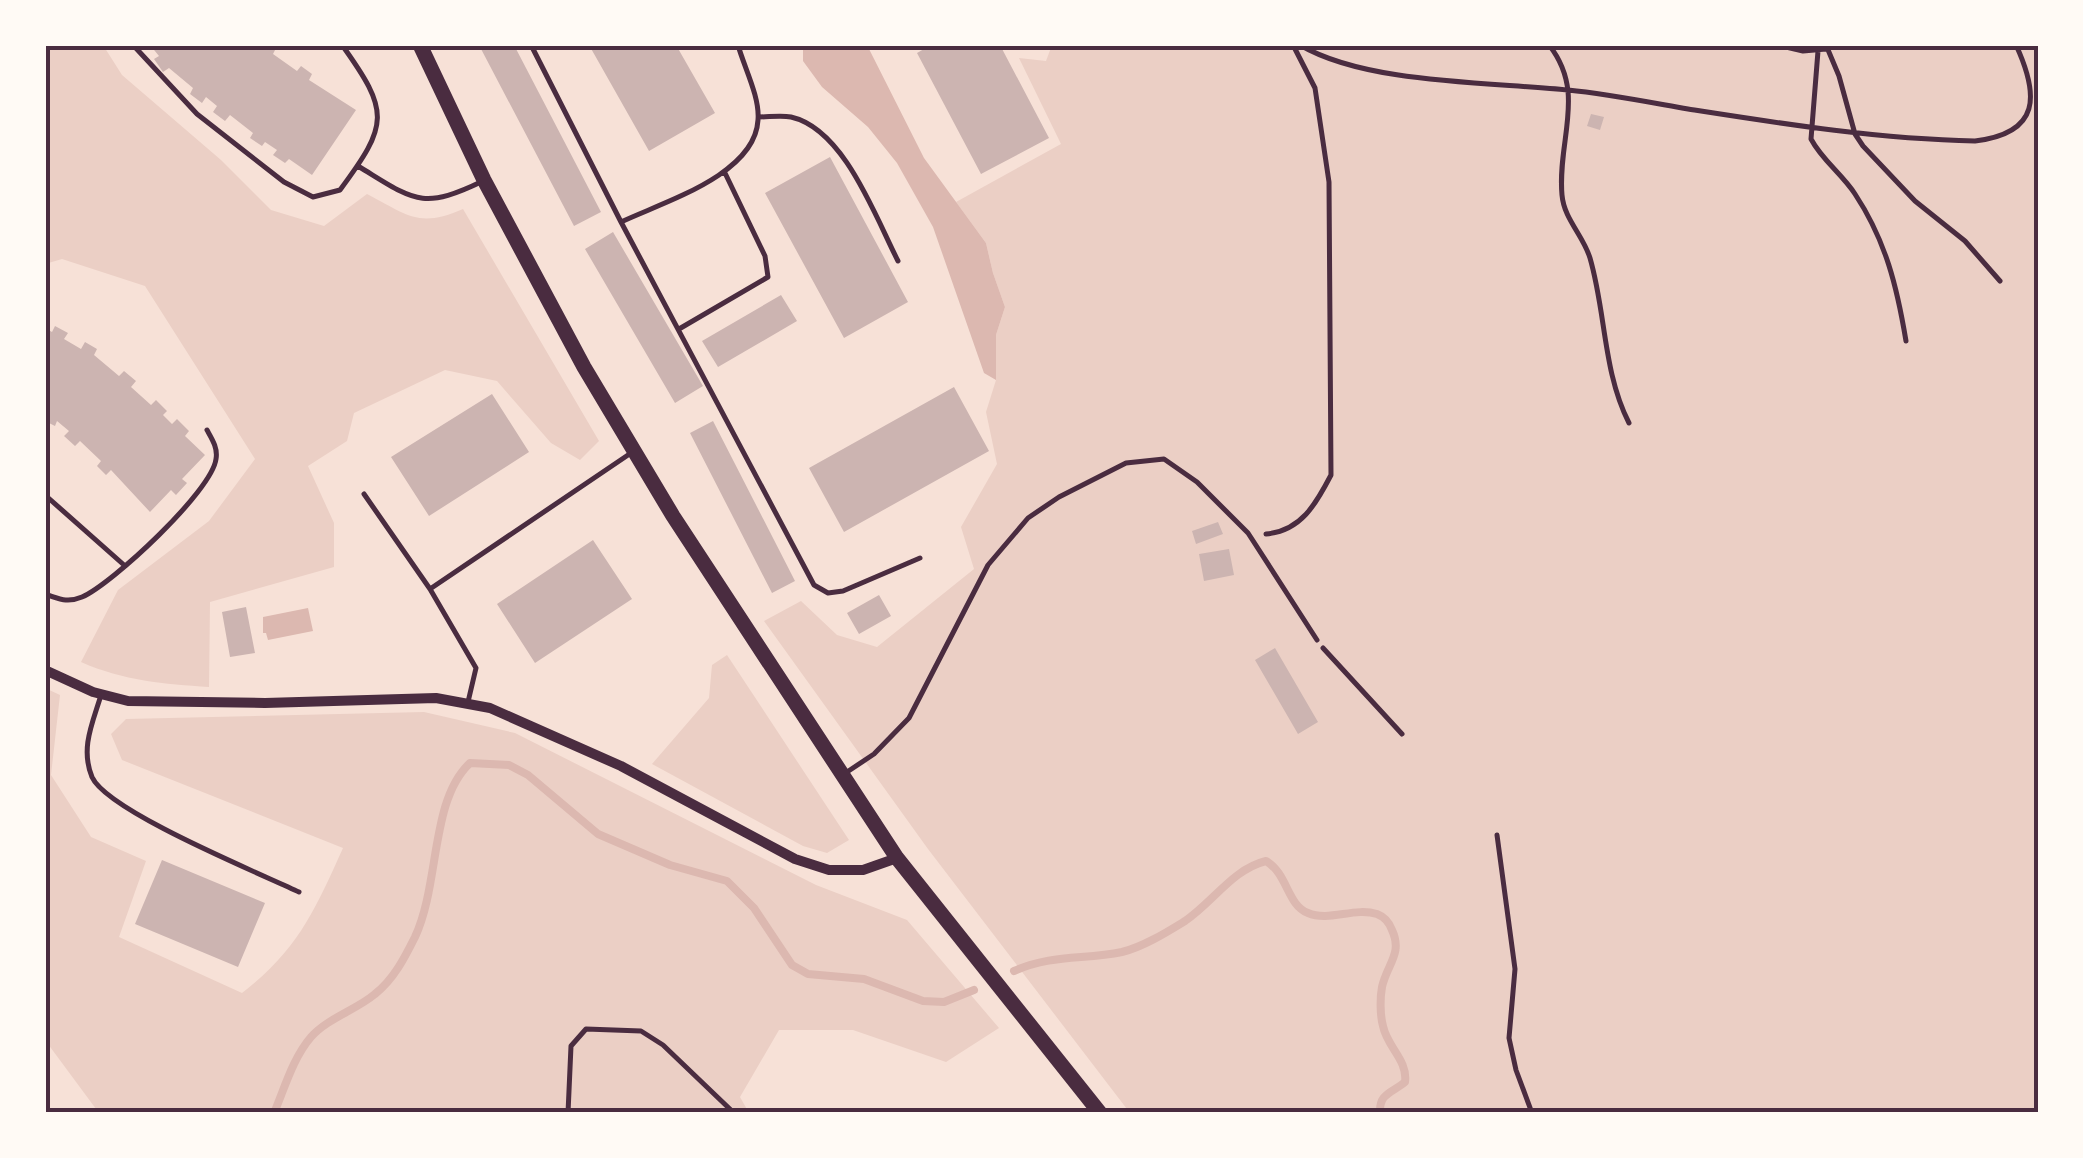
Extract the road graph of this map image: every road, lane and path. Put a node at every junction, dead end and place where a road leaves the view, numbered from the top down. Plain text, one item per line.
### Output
1 (133, 45) edge
2 (342, 45) edge
3 (420, 45) edge
4 (531, 45) edge
5 (738, 45) edge
6 (1296, 45) edge
7 (1549, 45) edge
8 (1777, 45) edge
9 (2016, 45) edge
10 (1826, 47) edge
11 (1818, 50) junction
12 (1570, 90) junction
13 (759, 117) junction
14 (1810, 128) junction
15 (1855, 134) junction
16 (358, 166) junction
17 (724, 172) junction
18 (484, 180) junction
19 (621, 222) junction
20 (898, 261) dead end
21 (2000, 281) dead end
22 (679, 329) junction
23 (1906, 341) dead end
24 (1629, 423) dead end
25 (206, 430) dead end
26 (634, 451) junction
27 (364, 494) dead end
28 (45, 495) edge
29 (1248, 532) junction
30 (920, 558) dead end
31 (124, 565) junction
32 (430, 589) junction
33 (45, 594) edge
34 (1317, 640) joint
35 (45, 670) edge
36 (101, 694) junction
37 (467, 704) junction
38 (1402, 734) dead end
39 (842, 776) junction
40 (1496, 834) dead end
41 (897, 858) junction
42 (300, 892) dead end
43 (568, 1113) edge
44 (734, 1113) edge
45 (1100, 1113) edge
46 (1532, 1113) edge

1 - 16 lane
2 - 16 lane
3 - 18 main road
4 - 19 lane
5 - 13 lane
6 - 12 path
6 - 29 path
7 - 12 path
8 - 11 path
9 - 15 path
10 - 11 path
10 - 15 path
11 - 14 path
12 - 14 path
12 - 24 path
13 - 17 lane
13 - 20 lane
14 - 15 path
14 - 23 path
15 - 21 path
16 - 18 lane
17 - 19 lane
17 - 22 lane
18 - 26 main road
19 - 22 lane
22 - 30 lane
25 - 31 lane
26 - 32 lane
26 - 39 main road
27 - 32 lane
28 - 31 lane
29 - 34 lane
29 - 39 lane
31 - 33 lane
32 - 37 lane
34 - 38 path
35 - 36 street
36 - 37 street
36 - 42 lane
37 - 41 street
39 - 41 main road
40 - 46 path
41 - 45 main road
43 - 44 lane

